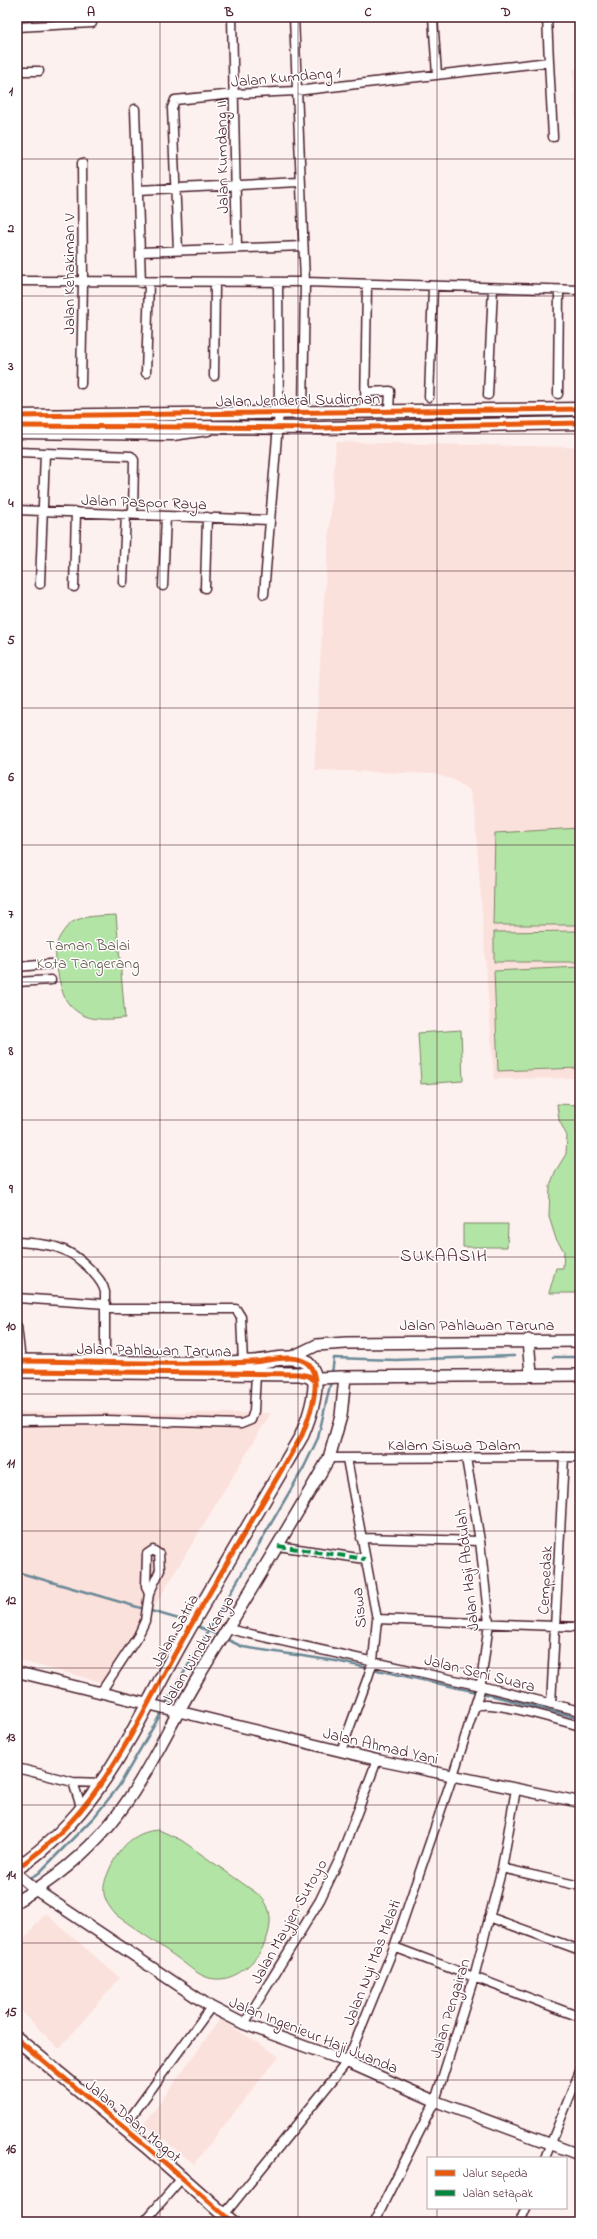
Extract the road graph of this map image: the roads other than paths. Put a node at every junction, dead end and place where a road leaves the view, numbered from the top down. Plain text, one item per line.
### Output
1 (232, 17) edge
2 (294, 17) edge
3 (433, 17) edge
4 (547, 17) edge
5 (92, 23) dead end
6 (17, 27) edge
7 (549, 62) junction
8 (17, 71) edge
9 (39, 71) dead end
10 (437, 75) junction
11 (296, 91) junction
12 (234, 94) junction
13 (135, 108) dead end
14 (552, 137) dead end
15 (82, 163) dead end
16 (299, 182) junction
17 (234, 185) junction
18 (175, 188) junction
19 (138, 190) junction
20 (303, 246) junction
21 (237, 248) junction
22 (178, 250) junction
23 (140, 252) junction
24 (17, 281) edge
25 (83, 282) junction
26 (214, 282) junction
27 (278, 282) junction
28 (305, 282) junction
29 (145, 283) junction
30 (367, 284) junction
31 (433, 287) junction
32 (492, 288) junction
33 (559, 290) junction
34 (580, 290) edge
35 (146, 373) dead end
36 (214, 376) dead end
37 (81, 384) dead end
38 (366, 392) junction
39 (558, 394) dead end
40 (488, 395) dead end
41 (428, 397) dead end
42 (580, 409) edge
43 (365, 410) junction
44 (389, 410) junction
45 (279, 412) junction
46 (303, 412) junction
47 (17, 416) edge
48 (580, 423) edge
49 (17, 426) edge
50 (217, 426) junction
51 (278, 428) junction
52 (17, 433) edge
53 (17, 452) edge
54 (45, 453) junction
55 (17, 510) edge
56 (42, 511) junction
57 (76, 512) junction
58 (129, 514) junction
59 (166, 516) junction
60 (207, 517) junction
61 (270, 520) junction
62 (123, 582) dead end
63 (40, 584) dead end
64 (163, 586) dead end
65 (74, 587) dead end
66 (205, 588) dead end
67 (264, 594) dead end
68 (50, 964) dead end
69 (17, 967) edge
70 (51, 980) dead end
71 (17, 982) edge
72 (17, 1242) edge
73 (17, 1298) edge
74 (106, 1306) junction
75 (17, 1326) edge
76 (528, 1340) junction
77 (580, 1341) edge
78 (290, 1358) junction
79 (105, 1361) junction
80 (243, 1363) junction
81 (18, 1364) edge
82 (256, 1374) junction
83 (530, 1374) junction
84 (580, 1375) edge
85 (342, 1377) junction
86 (318, 1379) junction
87 (17, 1421) edge
88 (564, 1457) junction
89 (580, 1457) edge
90 (329, 1458) junction
91 (466, 1458) junction
92 (348, 1459) junction
93 (362, 1538) junction
94 (480, 1541) junction
95 (278, 1546) junction
96 (365, 1559) junction
97 (149, 1594) dead end
98 (377, 1619) junction
99 (489, 1623) junction
100 (555, 1625) junction
101 (580, 1627) edge
102 (227, 1630) junction
103 (372, 1663) junction
104 (17, 1672) edge
105 (480, 1688) junction
106 (98, 1692) junction
107 (551, 1704) junction
108 (150, 1705) junction
109 (475, 1705) junction
110 (580, 1711) edge
111 (176, 1712) junction
112 (580, 1726) edge
113 (341, 1751) junction
114 (377, 1760) junction
115 (17, 1768) edge
116 (453, 1777) junction
117 (73, 1782) junction
118 (103, 1783) junction
119 (516, 1789) junction
120 (580, 1802) edge
121 (82, 1810) junction
122 (17, 1868) edge
123 (502, 1868) junction
124 (17, 1874) edge
125 (580, 1886) edge
126 (34, 1889) junction
127 (17, 1901) edge
128 (489, 1917) junction
129 (394, 1947) junction
130 (580, 1950) edge
131 (474, 1977) junction
132 (211, 2007) junction
133 (580, 2017) edge
134 (244, 2024) junction
135 (17, 2040) edge
136 (347, 2062) junction
137 (580, 2071) edge
138 (435, 2101) junction
139 (123, 2128) junction
140 (551, 2144) junction
141 (580, 2155) edge
142 (545, 2157) edge
143 (182, 2178) junction
144 (526, 2209) edge
145 (228, 2219) edge
146 (144, 2222) edge
147 (374, 2222) edge
148 (520, 2222) edge

1 - 12 street, Jalan Kumdang II
2 - 11 street
3 - 10 street
4 - 7 street
5 - 6 street
7 - 10 street, Jalan Kumdang 1
7 - 14 street
8 - 9 street
10 - 11 street, Jalan Kumdang 1
11 - 12 street, Jalan Kumdang 1
11 - 16 street
12 - 17 street, Jalan Kumdang II
12 - 18 street, Jalan Kumdang 1
13 - 19 street
15 - 25 street, Jalan Kehakiman V
16 - 17 street
16 - 20 street
17 - 18 street
17 - 21 street, Jalan Kumdang II
18 - 19 street
18 - 22 street, Jalan Kumdang 1
19 - 23 street
20 - 21 street
20 - 28 street
21 - 22 street
22 - 23 street
23 - 29 street
24 - 25 street
25 - 29 street
25 - 37 street, Jalan Kehakiman V
26 - 27 street
26 - 29 street
26 - 36 street
27 - 28 street
27 - 45 street
28 - 30 street
28 - 46 street
29 - 35 street
30 - 31 street
30 - 38 street
31 - 32 street
31 - 41 street
32 - 33 street
32 - 40 street
33 - 34 street
33 - 39 street
38 - 43 street
38 - 44 street
42 - 44 main road, Jalan Jenderal Sudirman
43 - 44 main road, Jalan Jenderal Sudirman
43 - 46 main road, Jalan Jenderal Sudirman
45 - 46 main road, Jalan Jenderal Sudirman
45 - 47 main road, Jalan Jenderal Sudirman
45 - 51 street
48 - 51 main road, Jalan Jenderal Sudirman
49 - 50 main road, Jalan Jenderal Sudirman
50 - 51 main road, Jalan Jenderal Sudirman
50 - 52 street, Jalan Jenderal Sudirman
51 - 61 street
53 - 54 street
54 - 56 street
54 - 58 street
55 - 56 street, Jalan Paspor Raya
56 - 57 street, Jalan Paspor Raya
56 - 63 street
57 - 58 street, Jalan Paspor Raya
57 - 65 street
58 - 59 street, Jalan Paspor Raya
58 - 62 street
59 - 60 street, Jalan Paspor Raya
59 - 64 street
60 - 61 street, Jalan Paspor Raya
60 - 66 street
61 - 67 street
68 - 69 street
70 - 71 street
72 - 74 street
73 - 74 street
74 - 79 street
74 - 80 street
75 - 81 street
76 - 77 main road, Jalan Pahlawan Taruna
76 - 78 main road, Jalan Pahlawan Taruna
76 - 83 main road
78 - 80 highway, Jalan Pahlawan Taruna
78 - 86 highway
79 - 80 highway, Jalan Pahlawan Taruna
79 - 81 highway, Jalan Pahlawan Taruna
81 - 82 highway, Jalan Pahlawan Taruna
82 - 86 highway, Jalan Pahlawan Taruna
82 - 87 street
83 - 84 main road
83 - 85 main road
85 - 86 main road
85 - 90 main road, Jalan Windu Karya
86 - 108 highway, Jalan Satria
88 - 89 street, Kalam Siswa Dalam
88 - 91 street, Kalam Siswa Dalam
88 - 100 street, Cempedak
90 - 92 street, Kalam Siswa Dalam
90 - 95 main road, Jalan Windu Karya
91 - 92 street, Kalam Siswa Dalam
91 - 94 street, Jalan Haji Abdulah
92 - 93 street, Siswa
93 - 94 street
93 - 96 street, Siswa
94 - 99 street, Jalan Haji Abdulah
95 - 96 street
95 - 102 main road, Jalan Windu Karya
96 - 98 street, Siswa
97 - 106 street
98 - 99 street
98 - 103 street, Siswa
99 - 100 street
99 - 105 street, Jalan Haji Abdulah
100 - 101 street
100 - 107 street, Cempedak
102 - 103 street, Jalan Seni Suara
102 - 111 main road, Jalan Windu Karya
103 - 105 street, Jalan Seni Suara
103 - 113 street, Siswa
104 - 106 street, Jalan Ahmad Yani
105 - 107 street, Jalan Seni Suara
105 - 109 street, Jalan Haji Abdulah
106 - 108 street, Jalan Ahmad Yani
107 - 110 street, Jalan Seni Suara
108 - 111 street, Jalan Ahmad Yani
108 - 118 highway, Jalan Satria
109 - 112 street
109 - 116 street, Jalan Haji Abdulah
111 - 113 street, Jalan Ahmad Yani
111 - 126 main road, Jalan Windu Karya
113 - 114 street, Jalan Ahmad Yani
114 - 116 street, Jalan Ahmad Yani
114 - 134 street, Jalan Mayjen Sutoyo
115 - 117 street
116 - 119 street, Jalan Ahmad Yani
116 - 129 street, Jalan Nyi Mas Melati
117 - 118 street
117 - 121 street
118 - 121 highway, Jalan Satria
119 - 120 street, Jalan Ahmad Yani
119 - 123 street, Jalan Pengairan
121 - 122 highway, Jalan Satria
123 - 125 street
123 - 128 street, Jalan Pengairan
124 - 126 street, Jalan Ingenieur Haji Juanda
126 - 127 main road, Jalan Windu Karya
126 - 132 street, Jalan Ingenieur Haji Juanda
128 - 130 street
128 - 131 street, Jalan Pengairan
129 - 131 street
129 - 136 street, Jalan Nyi Mas Melati
131 - 133 street
131 - 138 street, Jalan Pengairan
132 - 134 street, Jalan Ingenieur Haji Juanda
132 - 139 street
134 - 136 street, Jalan Ingenieur Haji Juanda
135 - 139 highway, Jalan Daan Mogot
136 - 138 street, Jalan Ingenieur Haji Juanda
136 - 145 street, Jalan Nyi Mas Melati
137 - 140 street
138 - 140 street, Jalan Ingenieur Haji Juanda
138 - 147 street, Jalan Pengairan
139 - 143 highway, Jalan Daan Mogot
140 - 141 street, Jalan Ingenieur Haji Juanda
140 - 142 street
143 - 145 highway, Jalan Daan Mogot
143 - 146 street
144 - 148 street

